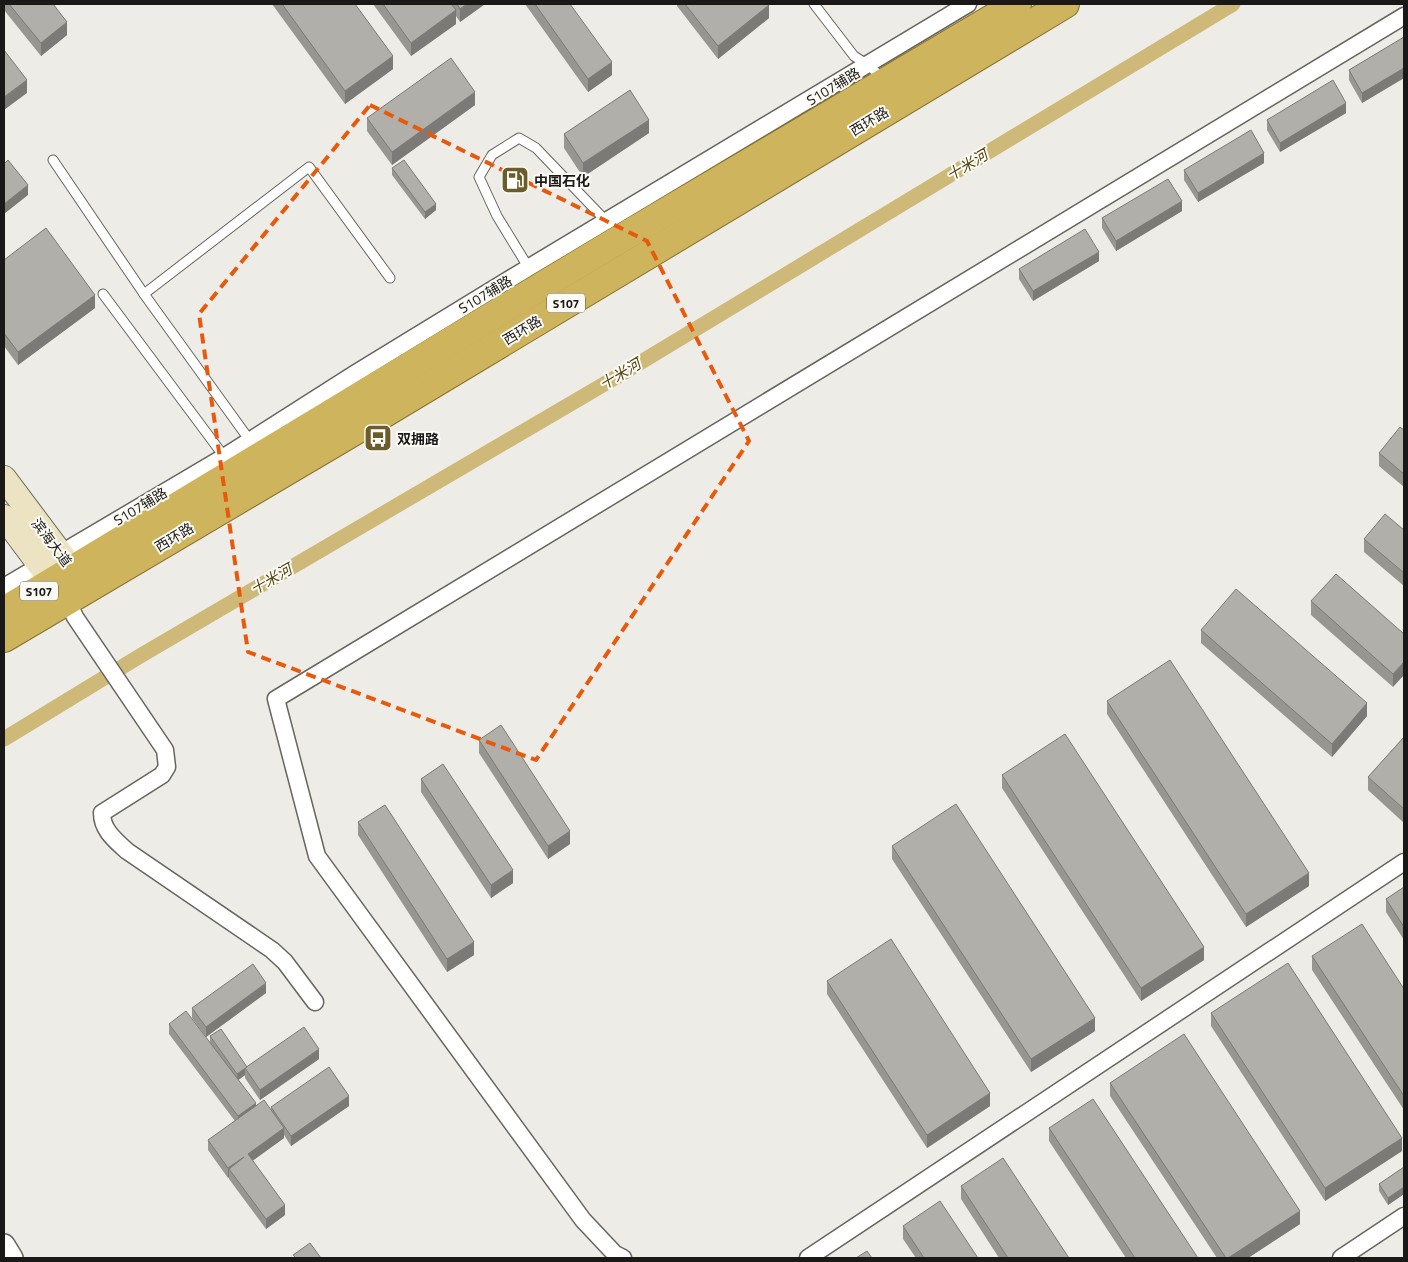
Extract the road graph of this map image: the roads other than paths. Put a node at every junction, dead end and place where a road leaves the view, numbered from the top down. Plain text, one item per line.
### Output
1 (814, 4) edge
2 (968, 4) edge
3 (1017, 4) edge
4 (1065, 4) edge
5 (1404, 16) edge
6 (877, 73) junction
7 (53, 160) dead end
8 (613, 230) junction
9 (535, 277) junction
10 (390, 278) dead end
11 (103, 294) dead end
12 (144, 294) junction
13 (262, 464) junction
14 (4, 478) edge
15 (237, 478) junction
16 (4, 517) edge
17 (59, 574) junction
18 (4, 587) edge
19 (4, 611) edge
20 (4, 638) edge
21 (1404, 862) edge
22 (315, 1002) dead end
23 (1404, 1216) edge
24 (4, 1245) edge
25 (12, 1258) edge
26 (623, 1258) edge
27 (808, 1258) edge
28 (1341, 1258) edge

1 - 6 lane
2 - 6 street, S107辅路
3 - 6 highway, 西环路 / S107
4 - 13 highway, 西环路 / S107
5 - 26 street
6 - 8 highway, 西环路 / S107
7 - 12 lane
8 - 9 highway, 西环路 / S107
8 - 9 lane
9 - 13 highway, 西环路 / S107
10 - 12 lane
11 - 15 lane
12 - 13 lane
13 - 15 highway, 西环路 / S107
14 - 17 main road, 滨海大道
15 - 17 highway, 西环路 / S107
16 - 17 main road, 滨海大道
17 - 18 street
17 - 19 highway, 西环路 / S107
17 - 20 highway, 西环路 / S107
17 - 22 street
21 - 27 street
23 - 28 street
24 - 25 street

